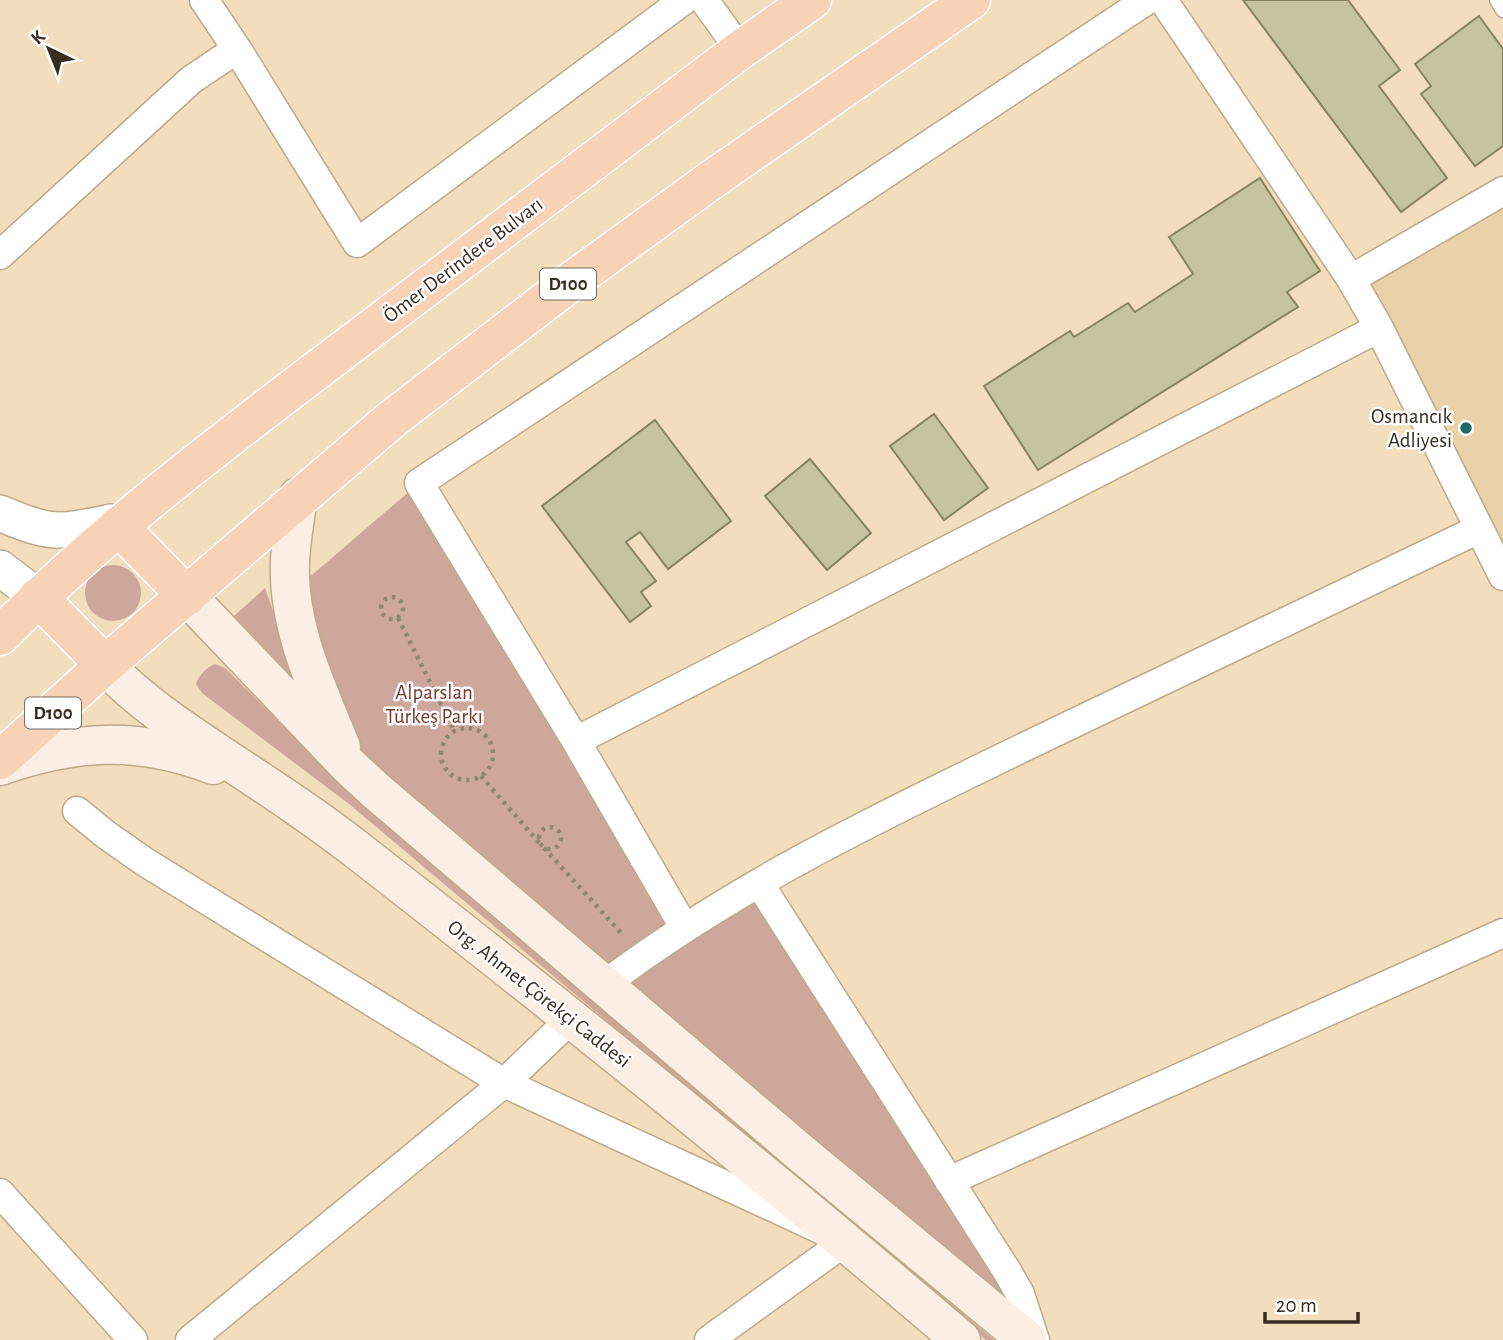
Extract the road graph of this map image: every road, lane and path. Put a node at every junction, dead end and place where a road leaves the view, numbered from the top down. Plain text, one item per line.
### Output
1 (204, 0) edge
2 (684, 0) edge
3 (704, 0) edge
4 (812, 0) edge
5 (971, 0) edge
6 (1147, 0) edge
7 (1163, 0) edge
8 (1497, 0) edge
9 (1503, 10) edge
10 (237, 49) junction
11 (740, 50) junction
12 (1503, 191) edge
13 (0, 255) edge
14 (1351, 279) junction
15 (1379, 328) junction
16 (298, 498) junction
17 (0, 513) edge
18 (118, 526) junction
19 (1479, 529) junction
20 (0, 568) edge
21 (1503, 576) edge
22 (187, 596) junction
23 (38, 597) junction
24 (398, 618) junction
25 (0, 636) edge
26 (106, 665) junction
27 (455, 732) junction
28 (576, 741) junction
29 (0, 763) edge
30 (348, 765) junction
31 (481, 776) junction
32 (290, 801) junction
33 (77, 811) dead end
34 (542, 846) junction
35 (759, 883) junction
36 (684, 928) junction
37 (1503, 933) edge
38 (642, 957) junction
39 (604, 985) junction
40 (572, 1018) junction
41 (503, 1083) junction
42 (949, 1181) junction
43 (0, 1193) edge
44 (846, 1241) junction
45 (133, 1340) edge
46 (190, 1340) edge
47 (709, 1340) edge
48 (961, 1340) edge
49 (1027, 1340) edge
50 (1035, 1340) edge

1 - 10 street
2 - 10 street
3 - 11 street
4 - 11 highway, Ömer Derindere Bulvarı
5 - 16 highway, D100
6 - 28 street
7 - 14 street
8 - 9 lane
10 - 13 street
11 - 18 highway, Ömer Derindere Bulvarı
12 - 14 street
14 - 15 street
15 - 19 street
15 - 28 street
16 - 22 highway, D100
16 - 30 main road
17 - 18 street
18 - 22 highway
18 - 23 highway, Ömer Derindere Bulvarı
19 - 21 street
19 - 35 street
20 - 23 street
22 - 26 highway, D100
22 - 30 main road
23 - 25 highway, Ömer Derindere Bulvarı
23 - 26 highway
24 - 24 path
24 - 27 path
26 - 29 highway, D100
26 - 32 main road, Org. Ahmet Çörekçi Caddesi
27 - 31 path
27 - 31 path
28 - 36 street
29 - 32 main road
30 - 39 main road
31 - 34 path
32 - 40 main road, Org. Ahmet Çörekçi Caddesi
33 - 41 street
34 - 34 path
34 - 38 path
35 - 36 street
35 - 42 street
36 - 38 street
37 - 42 street
38 - 39 street
39 - 49 main road
40 - 41 street
40 - 44 main road, Org. Ahmet Çörekçi Caddesi
41 - 44 street
41 - 46 street
42 - 50 street
43 - 45 street
44 - 47 street
44 - 48 main road, Org. Ahmet Çörekçi Caddesi

